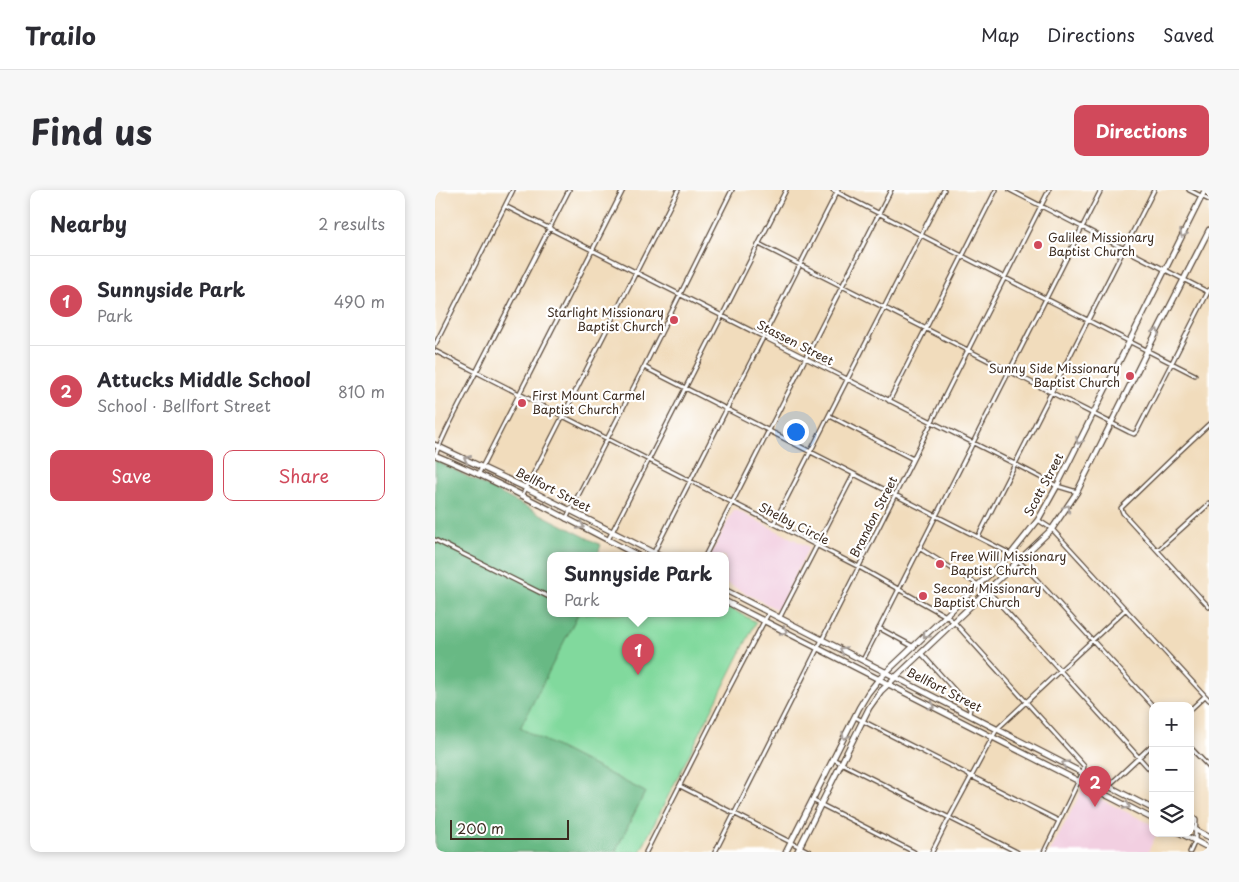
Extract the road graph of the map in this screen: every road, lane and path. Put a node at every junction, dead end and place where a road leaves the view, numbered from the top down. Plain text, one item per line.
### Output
1 (513, 190) edge
2 (569, 190) edge
3 (623, 190) edge
4 (678, 190) edge
5 (732, 190) edge
6 (786, 190) edge
7 (833, 190) edge
8 (891, 190) edge
9 (944, 190) edge
10 (996, 190) edge
11 (1010, 190) edge
12 (1049, 190) edge
13 (1101, 190) edge
14 (1154, 190) edge
15 (1189, 190) edge
16 (1205, 190) edge
17 (838, 191) edge
18 (1202, 196) junction
19 (1209, 200) edge
20 (505, 206) junction
21 (1041, 206) junction
22 (879, 214) junction
23 (1082, 227) junction
24 (549, 228) junction
25 (1209, 230) edge
26 (921, 235) junction
27 (759, 244) junction
28 (1124, 249) junction
29 (593, 250) junction
30 (962, 256) junction
31 (800, 264) junction
32 (1165, 270) junction
33 (637, 272) junction
34 (1005, 278) junction
35 (1184, 279) junction
36 (843, 286) junction
37 (1209, 291) edge
38 (681, 295) junction
39 (1045, 299) junction
40 (885, 308) junction
41 (722, 316) junction
42 (1088, 320) junction
43 (926, 328) junction
44 (764, 337) junction
45 (1129, 341) junction
46 (435, 345) edge
47 (968, 350) junction
48 (1147, 350) junction
49 (435, 351) edge
50 (806, 358) junction
51 (1172, 363) junction
52 (644, 367) junction
53 (1009, 371) junction
54 (476, 372) junction
55 (1195, 375) dead end
56 (848, 380) junction
57 (685, 388) junction
58 (1051, 392) junction
59 (519, 394) junction
60 (889, 401) junction
61 (727, 410) junction
62 (1093, 414) junction
63 (563, 416) junction
64 (830, 416) junction
65 (931, 422) junction
66 (1111, 423) junction
67 (1209, 424) edge
68 (769, 431) junction
69 (607, 438) junction
70 (973, 443) junction
71 (437, 446) edge
72 (811, 452) junction
73 (435, 455) edge
74 (913, 459) junction
75 (649, 460) junction
76 (1015, 464) junction
77 (482, 467) junction
78 (854, 474) junction
79 (478, 475) junction
80 (691, 481) junction
81 (1057, 486) junction
82 (526, 488) junction
83 (1077, 492) junction
84 (895, 495) junction
85 (522, 496) junction
86 (733, 502) junction
87 (1209, 504) edge
88 (570, 510) junction
89 (936, 516) junction
90 (566, 519) junction
91 (1038, 520) junction
92 (774, 524) junction
93 (1052, 529) junction
94 (612, 532) junction
95 (978, 537) junction
96 (435, 540) edge
97 (608, 540) junction
98 (816, 545) junction
99 (919, 548) junction
100 (1158, 550) junction
101 (631, 552) edge
102 (648, 552) edge
103 (655, 552) edge
104 (707, 552) edge
105 (1011, 554) junction
106 (1019, 561) junction
107 (859, 567) junction
108 (978, 586) junction
109 (898, 590) junction
110 (987, 591) junction
111 (729, 592) edge
112 (547, 596) edge
113 (1207, 601) edge
114 (729, 602) edge
115 (1209, 607) edge
116 (1126, 609) junction
117 (769, 612) junction
118 (946, 616) junction
119 (780, 617) junction
120 (764, 621) junction
121 (954, 622) junction
122 (879, 628) junction
123 (822, 639) junction
124 (1092, 640) junction
125 (914, 647) junction
126 (818, 648) junction
127 (921, 652) junction
128 (863, 660) junction
129 (1059, 670) junction
130 (886, 672) junction
131 (895, 677) junction
132 (879, 679) junction
133 (888, 684) junction
134 (1205, 696) junction
135 (1209, 700) edge
136 (1026, 701) junction
137 (1149, 702) edge
138 (1194, 706) edge
139 (955, 707) junction
140 (969, 714) junction
141 (950, 716) junction
142 (855, 717) junction
143 (863, 721) junction
144 (997, 729) junction
145 (992, 737) junction
146 (1150, 747) edge
147 (1040, 751) junction
148 (1194, 751) edge
149 (1138, 757) junction
150 (833, 759) junction
151 (1036, 759) junction
152 (842, 763) junction
153 (1209, 767) edge
154 (1149, 769) edge
155 (1083, 772) junction
156 (971, 776) junction
157 (1079, 781) junction
158 (679, 786) junction
159 (1109, 786) junction
160 (1101, 793) junction
161 (812, 800) junction
162 (821, 805) junction
163 (1149, 807) edge
164 (735, 814) junction
165 (1149, 816) edge
166 (949, 818) junction
167 (1194, 818) edge
168 (1059, 821) junction
169 (1195, 830) junction
170 (1188, 837) edge
171 (1209, 837) edge
172 (1195, 841) junction
173 (791, 843) junction
174 (1209, 848) edge
175 (798, 849) edge
176 (646, 852) edge
177 (715, 852) edge
178 (786, 852) edge
179 (809, 852) edge
180 (914, 852) edge
181 (932, 852) edge
182 (1017, 852) edge
183 (1043, 852) edge
184 (1189, 852) edge

1 - 20 street
2 - 24 street
3 - 29 street
4 - 33 street
5 - 38 street
6 - 27 street
7 - 17 street
8 - 22 street
9 - 26 street
10 - 30 street
11 - 21 street
12 - 21 street, Brandon Street
13 - 23 street
14 - 28 street
15 - 18 street
16 - 18 main road, Scott Street
17 - 22 street
17 - 31 street
18 - 19 street
18 -> 32 main road, Scott Street
20 - 24 street, Stassen Street
20 - 46 street
21 - 23 street
21 - 34 street, Brandon Street
22 - 26 street
22 - 36 street
23 - 28 street
23 - 39 street
24 - 29 street, Stassen Street
24 - 54 street
25 - 35 main road
26 - 30 street
26 - 40 street
27 - 31 street
27 - 41 street
28 - 32 street
28 - 42 street
29 - 33 street, Stassen Street
29 - 59 street
30 - 34 street
30 - 43 street
31 - 36 street
31 - 44 street
32 - 35 street
32 - 45 main road, Scott Street
33 - 38 street, Stassen Street
33 - 63 street
34 - 39 street
34 - 47 street, Brandon Street
35 - 37 street
48 -> 35 main road
36 - 40 street
36 - 50 street
37 - 51 street
38 - 41 street, Stassen Street
38 - 52 street
39 - 42 street
39 - 53 street
40 - 43 street
40 - 56 street
41 - 44 street, Stassen Street
41 - 57 street
42 - 45 street
42 - 58 street
43 - 47 street
43 - 60 street
44 - 50 street, Stassen Street
44 - 61 street
45 - 48 street
45 - 62 main road, Scott Street
47 - 53 street
47 - 65 street, Brandon Street
48 - 51 street
48 - 66 main road
49 - 54 street, Shelby Circle
50 - 56 street, Stassen Street
50 - 68 street
51 - 55 street
51 - 66 street
52 - 57 street
52 - 69 street
53 - 58 street
53 - 70 street
54 - 59 street, Shelby Circle
54 - 71 street
56 - 60 street, Stassen Street
56 - 64 street
57 - 61 street
57 - 75 street
58 - 62 street
58 - 76 street
59 - 63 street, Shelby Circle
59 - 77 street
60 - 65 street, Stassen Street
61 - 68 street
61 - 80 street
62 - 66 street
62 -> 81 main road, Scott Street
63 - 69 street, Shelby Circle
63 - 82 street
64 - 72 street
64 - 74 street
65 - 70 street, Stassen Street
65 - 74 street, Brandon Street
66 - 83 main road
67 - 100 street
68 - 72 street
68 - 86 street
69 - 75 street, Shelby Circle
69 - 88 street
70 - 76 street, Stassen Street
70 - 89 street
71 - 73 street
77 -> 71 main road, Bellfort Street
72 - 78 street
72 - 92 street
73 - 79 main road, Bellfort Street
74 - 84 street, Brandon Street
75 - 80 street, Shelby Circle
75 - 94 street
76 - 81 street, Stassen Street
76 - 95 street
77 - 79 street
77 - 82 main road, Bellfort Street
78 - 84 street
78 - 98 street
79 - 85 main road, Bellfort Street
80 - 86 street, Shelby Circle
80 - 103 street
81 - 83 street, Stassen Street
81 - 91 main road, Scott Street
82 - 85 street
82 - 88 main road, Bellfort Street
93 -> 83 main road
84 - 89 street
84 - 107 street, Brandon Street
85 - 90 main road, Bellfort Street
86 - 92 street, Shelby Circle
86 - 104 street
87 - 100 street
88 - 90 street
88 - 94 main road, Bellfort Street
89 - 95 street
89 - 99 street
90 -> 97 main road, Bellfort Street
91 - 93 street
91 - 105 main road, Scott Street
92 - 98 street, Shelby Circle
93 - 106 main road
93 - 116 street
94 - 97 street
94 - 102 main road, Bellfort Street
95 - 105 street
96 - 112 street
97 - 101 main road, Bellfort Street
98 - 107 street, Shelby Circle
98 - 119 street
99 - 108 street
99 - 109 street
100 - 113 street
105 - 106 street
105 - 108 main road, Scott Street
106 - 110 main road
106 - 124 street
107 - 109 street, Shelby Circle
107 - 123 street, Brandon Street
108 - 110 street
108 - 118 main road, Scott Street
109 - 118 street, Shelby Circle
109 - 122 street
110 - 121 main road
110 - 129 street
111 - 117 main road, Bellfort Street
113 - 115 street
114 - 120 main road, Bellfort Street
116 - 124 street
116 - 134 street
117 - 119 main road, Bellfort Street
117 - 120 street
118 - 121 street, Shelby Circle
118 -> 125 main road, Scott Street
119 - 123 main road, Bellfort Street
120 -> 126 main road, Bellfort Street
120 - 158 street
121 - 127 main road
121 - 136 street, Shelby Circle
122 - 125 street
122 - 128 street
123 - 126 street, Brandon Street
128 -> 123 main road, Bellfort Street
124 - 129 street
124 - 137 street
125 - 130 main road, Scott Street
126 - 132 main road, Bellfort Street
126 - 164 street, Brandon Street
127 - 131 main road
127 - 140 street
128 - 130 main road, Bellfort Street
129 - 136 street
129 - 149 street
130 - 131 main road, Bellfort Street
130 - 132 main road, Scott Street
131 - 133 main road
131 - 139 main road, Bellfort Street
132 - 133 main road, Bellfort Street
132 - 142 main road, Scott Street
133 -> 141 main road, Bellfort Street
133 - 143 main road
134 - 135 street
134 - 138 street
136 - 144 street
136 - 155 street, Shelby Circle
139 - 140 main road, Bellfort Street
139 - 141 main road
140 - 144 main road, Bellfort Street
141 - 145 main road, Bellfort Street
142 - 143 street
142 -> 150 main road, Scott Street
143 - 152 main road
143 - 156 street
144 - 145 street
144 - 147 main road, Bellfort Street
145 - 151 main road, Bellfort Street
145 - 156 street
146 - 149 street
147 - 151 main road
155 -> 147 main road, Bellfort Street
148 - 153 street
149 - 154 street
149 - 159 street
150 - 152 street
150 - 161 main road, Scott Street
151 - 157 main road, Bellfort Street
152 - 162 main road
152 - 166 street
155 - 157 street
155 - 159 main road, Bellfort Street
156 - 166 street
156 - 168 street
157 - 160 main road, Bellfort Street
157 - 168 street
158 - 164 street
158 - 176 street
159 - 160 street
159 - 163 main road, Bellfort Street
160 -> 165 main road, Bellfort Street
161 - 162 street
161 - 173 main road, Scott Street
162 - 175 main road
162 - 180 street
164 - 173 street
164 - 177 street, Brandon Street
166 - 181 street
166 - 182 street
167 - 169 street
168 - 183 street
169 - 171 main road
169 - 172 street
170 - 172 main road
172 - 174 main road
172 - 184 street
173 - 175 street
173 - 178 main road, Scott Street
175 - 179 street

